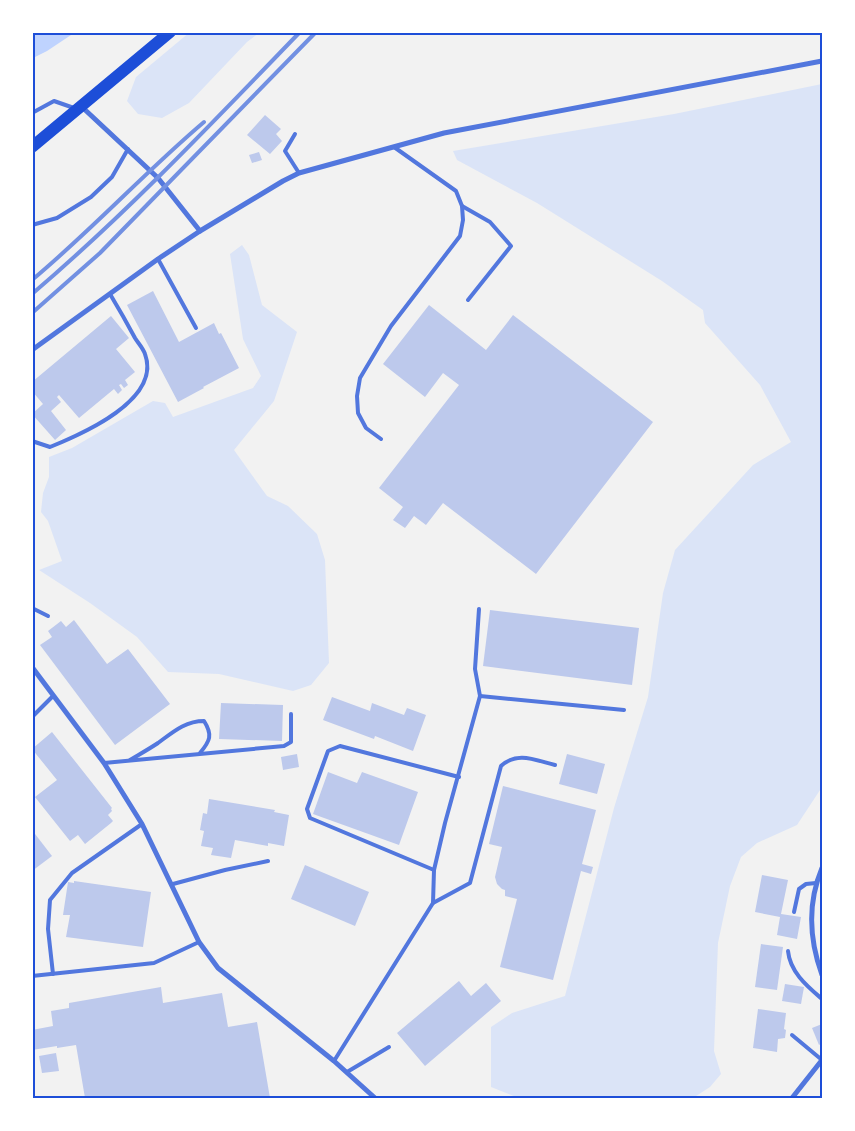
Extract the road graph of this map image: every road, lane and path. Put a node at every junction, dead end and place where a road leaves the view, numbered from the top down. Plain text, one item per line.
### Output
1 (170, 32) edge
2 (822, 61) edge
3 (80, 108) junction
4 (32, 113) edge
5 (295, 134) dead end
6 (32, 147) edge
7 (394, 147) junction
8 (128, 149) junction
9 (299, 173) junction
10 (462, 206) junction
11 (32, 225) edge
12 (200, 231) junction
13 (158, 259) junction
14 (110, 294) junction
15 (468, 300) dead end
16 (196, 328) dead end
17 (32, 350) edge
18 (380, 440) dead end
19 (32, 441) edge
20 (32, 608) edge
21 (480, 609) dead end
22 (48, 616) dead end
23 (32, 667) edge
24 (53, 696) junction
25 (480, 696) junction
26 (624, 710) dead end
27 (291, 714) dead end
28 (32, 717) edge
29 (200, 753) junction
30 (128, 761) junction
31 (104, 764) junction
32 (555, 765) dead end
33 (459, 777) junction
34 (142, 824) junction
35 (268, 861) dead end
36 (822, 868) edge
37 (434, 870) junction
38 (816, 883) junction
39 (173, 884) junction
40 (432, 902) junction
41 (794, 912) dead end
42 (199, 942) junction
43 (788, 951) dead end
44 (53, 974) junction
45 (822, 975) edge
46 (32, 976) edge
47 (822, 999) edge
48 (792, 1034) dead end
49 (389, 1047) dead end
50 (334, 1061) junction
51 (822, 1062) edge
52 (347, 1072) junction
53 (375, 1098) edge
54 (792, 1098) edge

1 - 3 main road
2 - 7 street
3 - 4 lane
3 - 6 main road
3 - 8 street
5 - 9 lane
7 - 9 street
7 - 10 lane
8 - 11 lane
8 - 12 street
9 - 12 street
10 - 15 lane
10 - 18 lane
12 - 13 street
13 - 14 street
13 - 16 lane
14 - 17 street
14 - 19 lane
20 - 22 lane
21 - 25 lane
23 - 24 street
24 - 28 lane
24 - 31 street
25 - 26 lane
25 - 33 lane
27 - 29 lane
29 - 30 lane
29 - 30 lane
30 - 31 lane
31 - 34 street
32 - 40 lane
33 - 37 lane
33 - 37 lane
34 - 39 street
34 - 44 lane
35 - 39 lane
36 - 38 street
37 - 40 lane
38 - 41 lane
38 - 45 street
39 - 42 street
40 - 50 lane
42 - 44 lane
42 - 50 street
43 - 47 lane
44 - 46 lane
48 - 51 lane
49 - 52 lane
50 - 52 street
51 - 54 street
52 - 53 street

